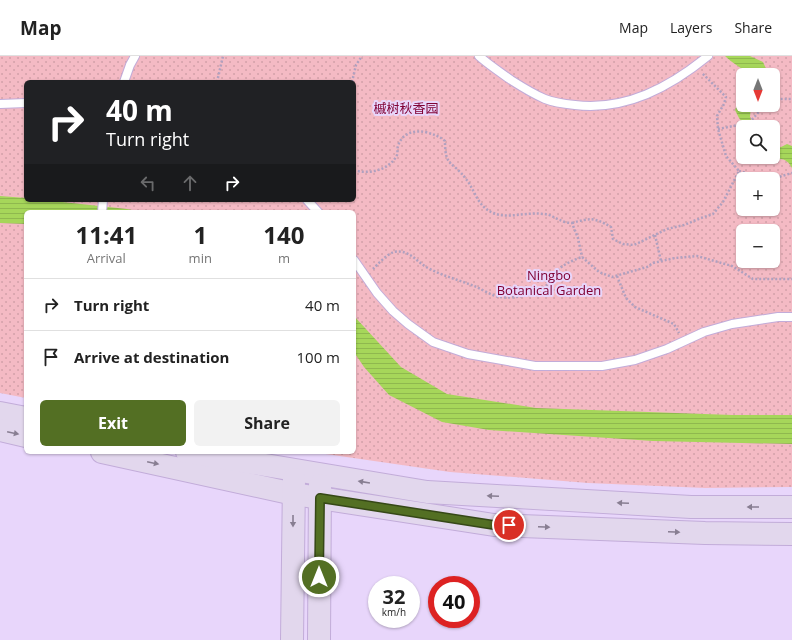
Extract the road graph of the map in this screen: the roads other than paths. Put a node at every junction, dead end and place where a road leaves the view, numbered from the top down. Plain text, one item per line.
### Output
1 (135, 56) edge
2 (479, 56) edge
3 (708, 56) edge
4 (125, 80) edge
5 (24, 103) edge
6 (0, 104) edge
7 (309, 202) edge
8 (316, 210) edge
9 (356, 263) edge
10 (792, 318) edge
11 (0, 413) edge
12 (24, 418) edge
13 (0, 430) edge
14 (24, 436) edge
15 (111, 454) edge
16 (199, 454) edge
17 (294, 470) junction
18 (320, 474) junction
19 (294, 494) junction
20 (320, 498) junction
21 (792, 507) edge
22 (792, 534) edge
23 (292, 640) edge
24 (319, 640) edge

1 - 4 lane
2 - 3 lane
5 - 6 lane
7 - 8 lane
9 - 10 lane
11 - 12 street
13 -> 14 street
15 -> 19 street
16 - 17 street
17 - 18 street
17 - 19 street
18 - 20 street
21 -> 18 street
19 - 20 street
19 -> 23 street
20 -> 22 street
20 - 24 street

